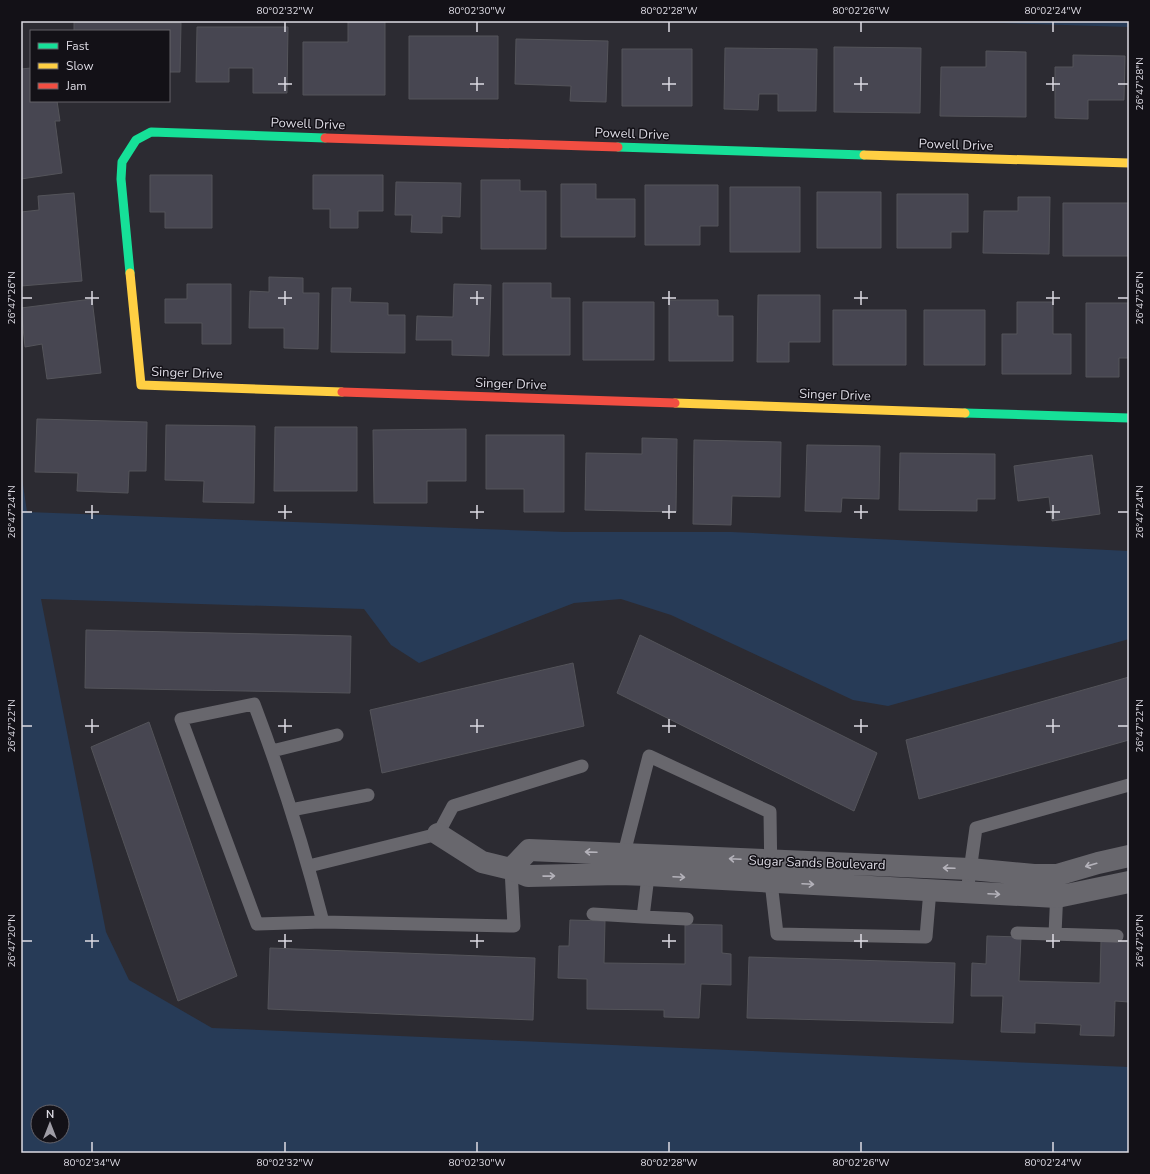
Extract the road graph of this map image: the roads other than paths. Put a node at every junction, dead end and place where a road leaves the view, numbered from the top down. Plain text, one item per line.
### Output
1 (136, 140) joint
2 (1129, 163) edge
3 (1129, 418) edge
4 (337, 736) dead end
5 (272, 751) junction
6 (582, 766) dead end
7 (1129, 785) edge
8 (368, 795) dead end
9 (291, 810) junction
10 (438, 834) junction
11 (1129, 856) edge
12 (621, 864) junction
13 (650, 865) junction
14 (308, 866) junction
15 (511, 869) junction
16 (970, 869) junction
17 (771, 871) junction
18 (1057, 875) junction
19 (1129, 882) edge
20 (930, 890) junction
21 (967, 892) junction
22 (1057, 897) junction
23 (593, 914) dead end
24 (643, 917) junction
25 (687, 919) dead end
26 (323, 922) junction
27 (1017, 933) dead end
28 (1055, 934) junction
29 (1117, 936) dead end

1 - 2 street, Powell Drive
1 - 3 street, Singer Drive
4 - 5 lane
5 - 9 lane
5 - 26 lane
6 - 10 lane
7 - 16 lane
8 - 9 lane
9 - 14 lane
10 - 14 lane
10 - 15 street, Sugar Sands Boulevard
11 -> 18 street, Sugar Sands Boulevard
12 - 13 street, Sugar Sands Boulevard
12 - 15 street, Sugar Sands Boulevard
12 - 17 lane
13 - 17 street, Sugar Sands Boulevard
13 - 24 lane
14 - 26 lane
15 - 26 lane
16 -> 17 street, Sugar Sands Boulevard
16 - 18 street, Sugar Sands Boulevard
16 - 21 lane
17 -> 20 street, Sugar Sands Boulevard
17 - 20 lane
18 - 22 lane
19 - 22 street, Sugar Sands Boulevard
20 - 21 street, Sugar Sands Boulevard
21 -> 22 street, Sugar Sands Boulevard
22 - 28 lane
23 - 24 lane
24 - 25 lane
27 - 28 lane
28 - 29 lane

